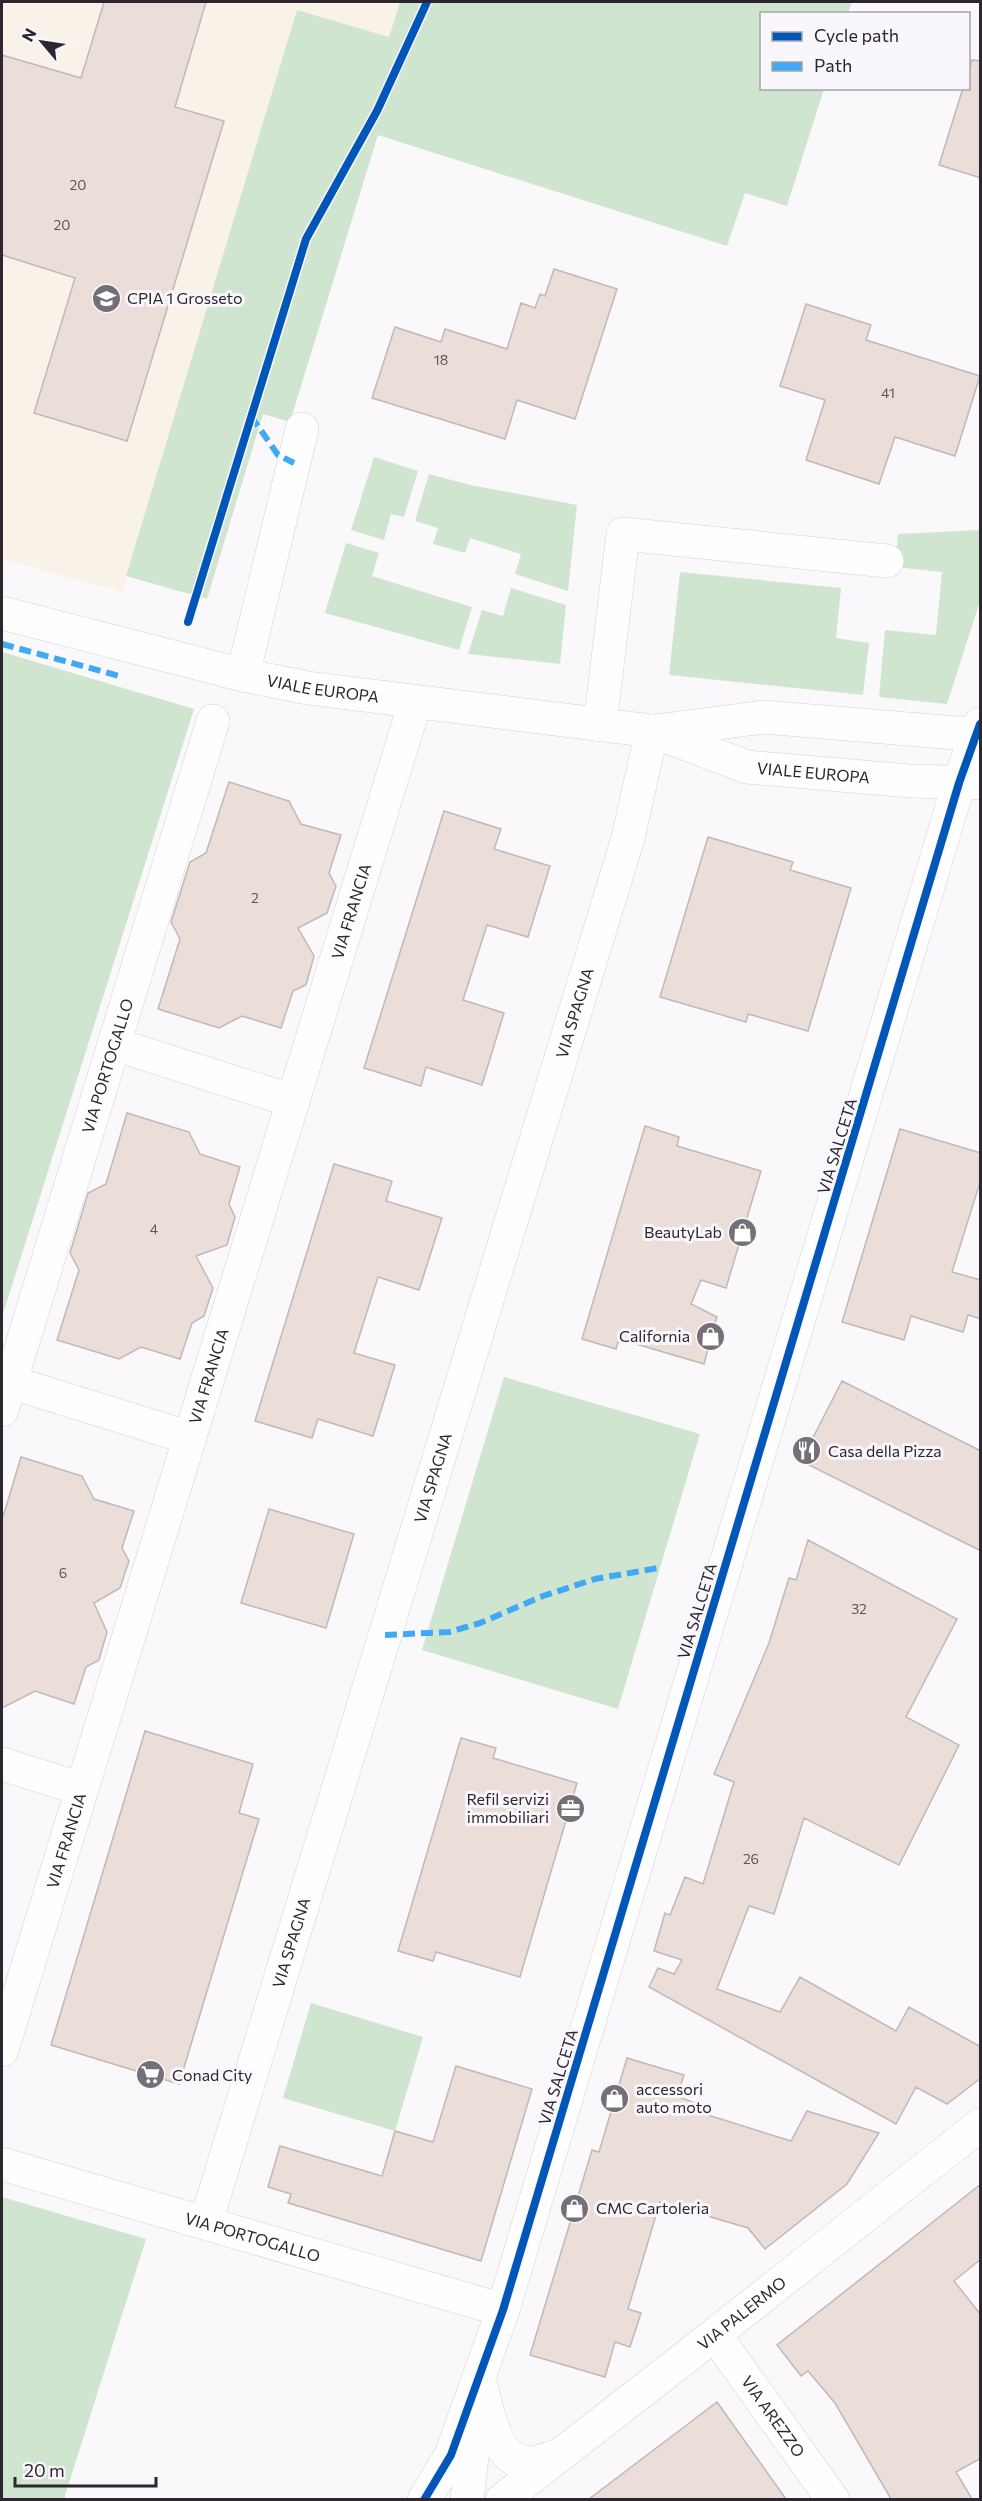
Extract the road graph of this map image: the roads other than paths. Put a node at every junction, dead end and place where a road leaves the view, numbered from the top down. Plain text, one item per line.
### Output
1 (302, 429) dead end
2 (887, 561) dead end
3 (2, 613) edge
4 (243, 675) junction
5 (415, 703) junction
6 (213, 721) dead end
7 (600, 725) junction
8 (652, 731) junction
9 (979, 732) edge
10 (970, 783) edge
11 (114, 1044) junction
12 (293, 1101) junction
13 (6, 1396) edge
14 (189, 1438) junction
15 (2, 1764) edge
16 (82, 1789) junction
17 (2, 2050) edge
18 (981, 2125) edge
19 (2, 2164) edge
20 (206, 2222) junction
21 (503, 2310) junction
22 (715, 2335) junction
23 (480, 2380) junction
24 (560, 2454) junction
25 (424, 2499) edge
26 (467, 2499) edge
27 (502, 2499) edge
28 (833, 2499) edge

1 - 4 street
2 - 7 street
3 - 4 street, VIALE EUROPA
4 - 5 street, VIALE EUROPA
5 - 7 street, VIALE EUROPA
5 - 12 street, VIA FRANCIA
6 - 11 street, VIA PORTOGALLO
7 - 8 street, VIALE EUROPA
8 - 9 street, VIALE EUROPA
8 - 10 street, VIALE EUROPA
8 - 20 street, VIA SPAGNA
9 - 10 street, VIA SALCETA
10 - 21 street, VIA SALCETA
11 - 12 street
11 - 13 street, VIA PORTOGALLO
12 - 14 street, VIA FRANCIA
13 - 14 street
14 - 16 street, VIA FRANCIA
15 - 16 street
16 - 17 street, VIA FRANCIA
18 - 22 street, VIA PALERMO
19 - 20 street, VIA PORTOGALLO
20 - 21 street, VIA PORTOGALLO
21 - 23 street, VIA SALCETA
22 - 24 street, VIA PALERMO
22 - 28 street, VIA AREZZO
23 - 24 street
23 - 25 street, VIA SALCETA
23 - 26 street, VIA SALCETA
24 - 27 street, VIA PALERMO

